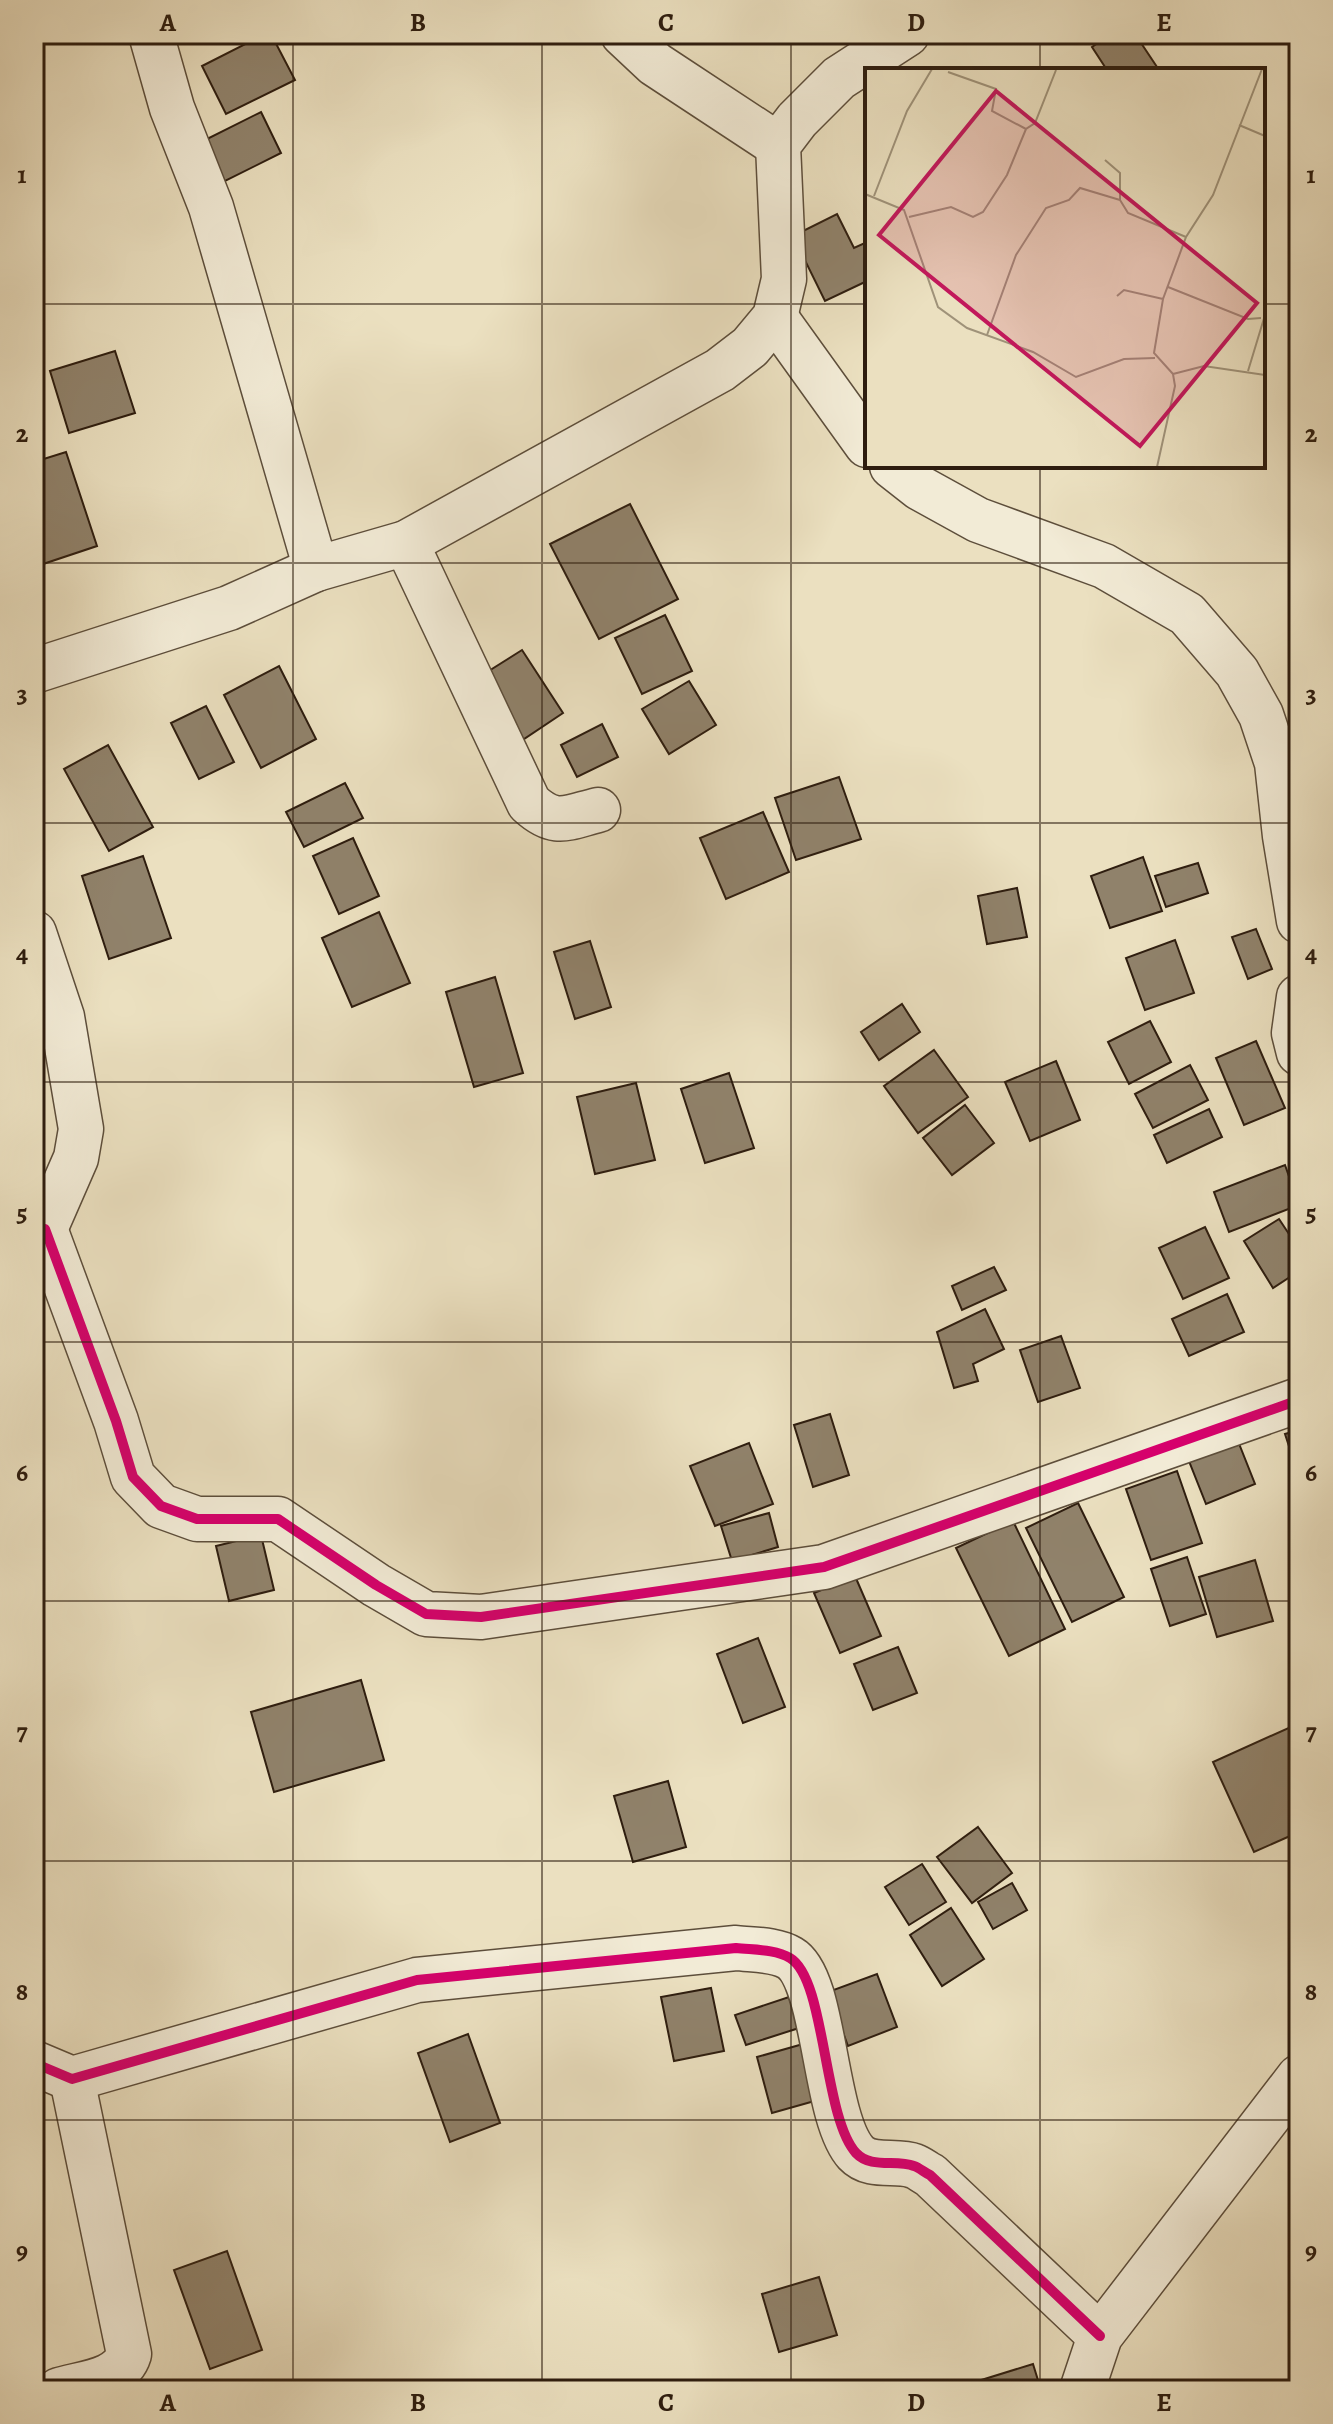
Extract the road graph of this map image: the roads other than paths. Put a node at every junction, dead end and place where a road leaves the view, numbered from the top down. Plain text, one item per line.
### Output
1 (151, 34) edge
2 (623, 34) edge
3 (907, 34) edge
4 (778, 145) junction
5 (775, 317) junction
6 (865, 442) edge
7 (895, 468) edge
8 (406, 543) junction
9 (316, 569) junction
10 (34, 671) edge
11 (598, 810) dead end
12 (1299, 921) edge
13 (34, 933) edge
14 (1299, 997) edge
15 (1299, 1053) edge
16 (39, 1233) edge
17 (1299, 1400) edge
18 (53, 2071) edge
19 (1299, 2077) edge
20 (1100, 2336) junction
21 (59, 2390) edge
22 (1082, 2390) edge

1 - 9 street
2 - 4 street
3 - 4 street
4 - 5 street
5 - 6 street
5 - 8 street
7 - 12 street
8 - 9 street
8 - 11 street
9 - 10 street
13 - 16 street
14 - 15 street
16 - 17 street
18 - 20 street
18 - 21 street
19 - 20 street
20 - 22 street

